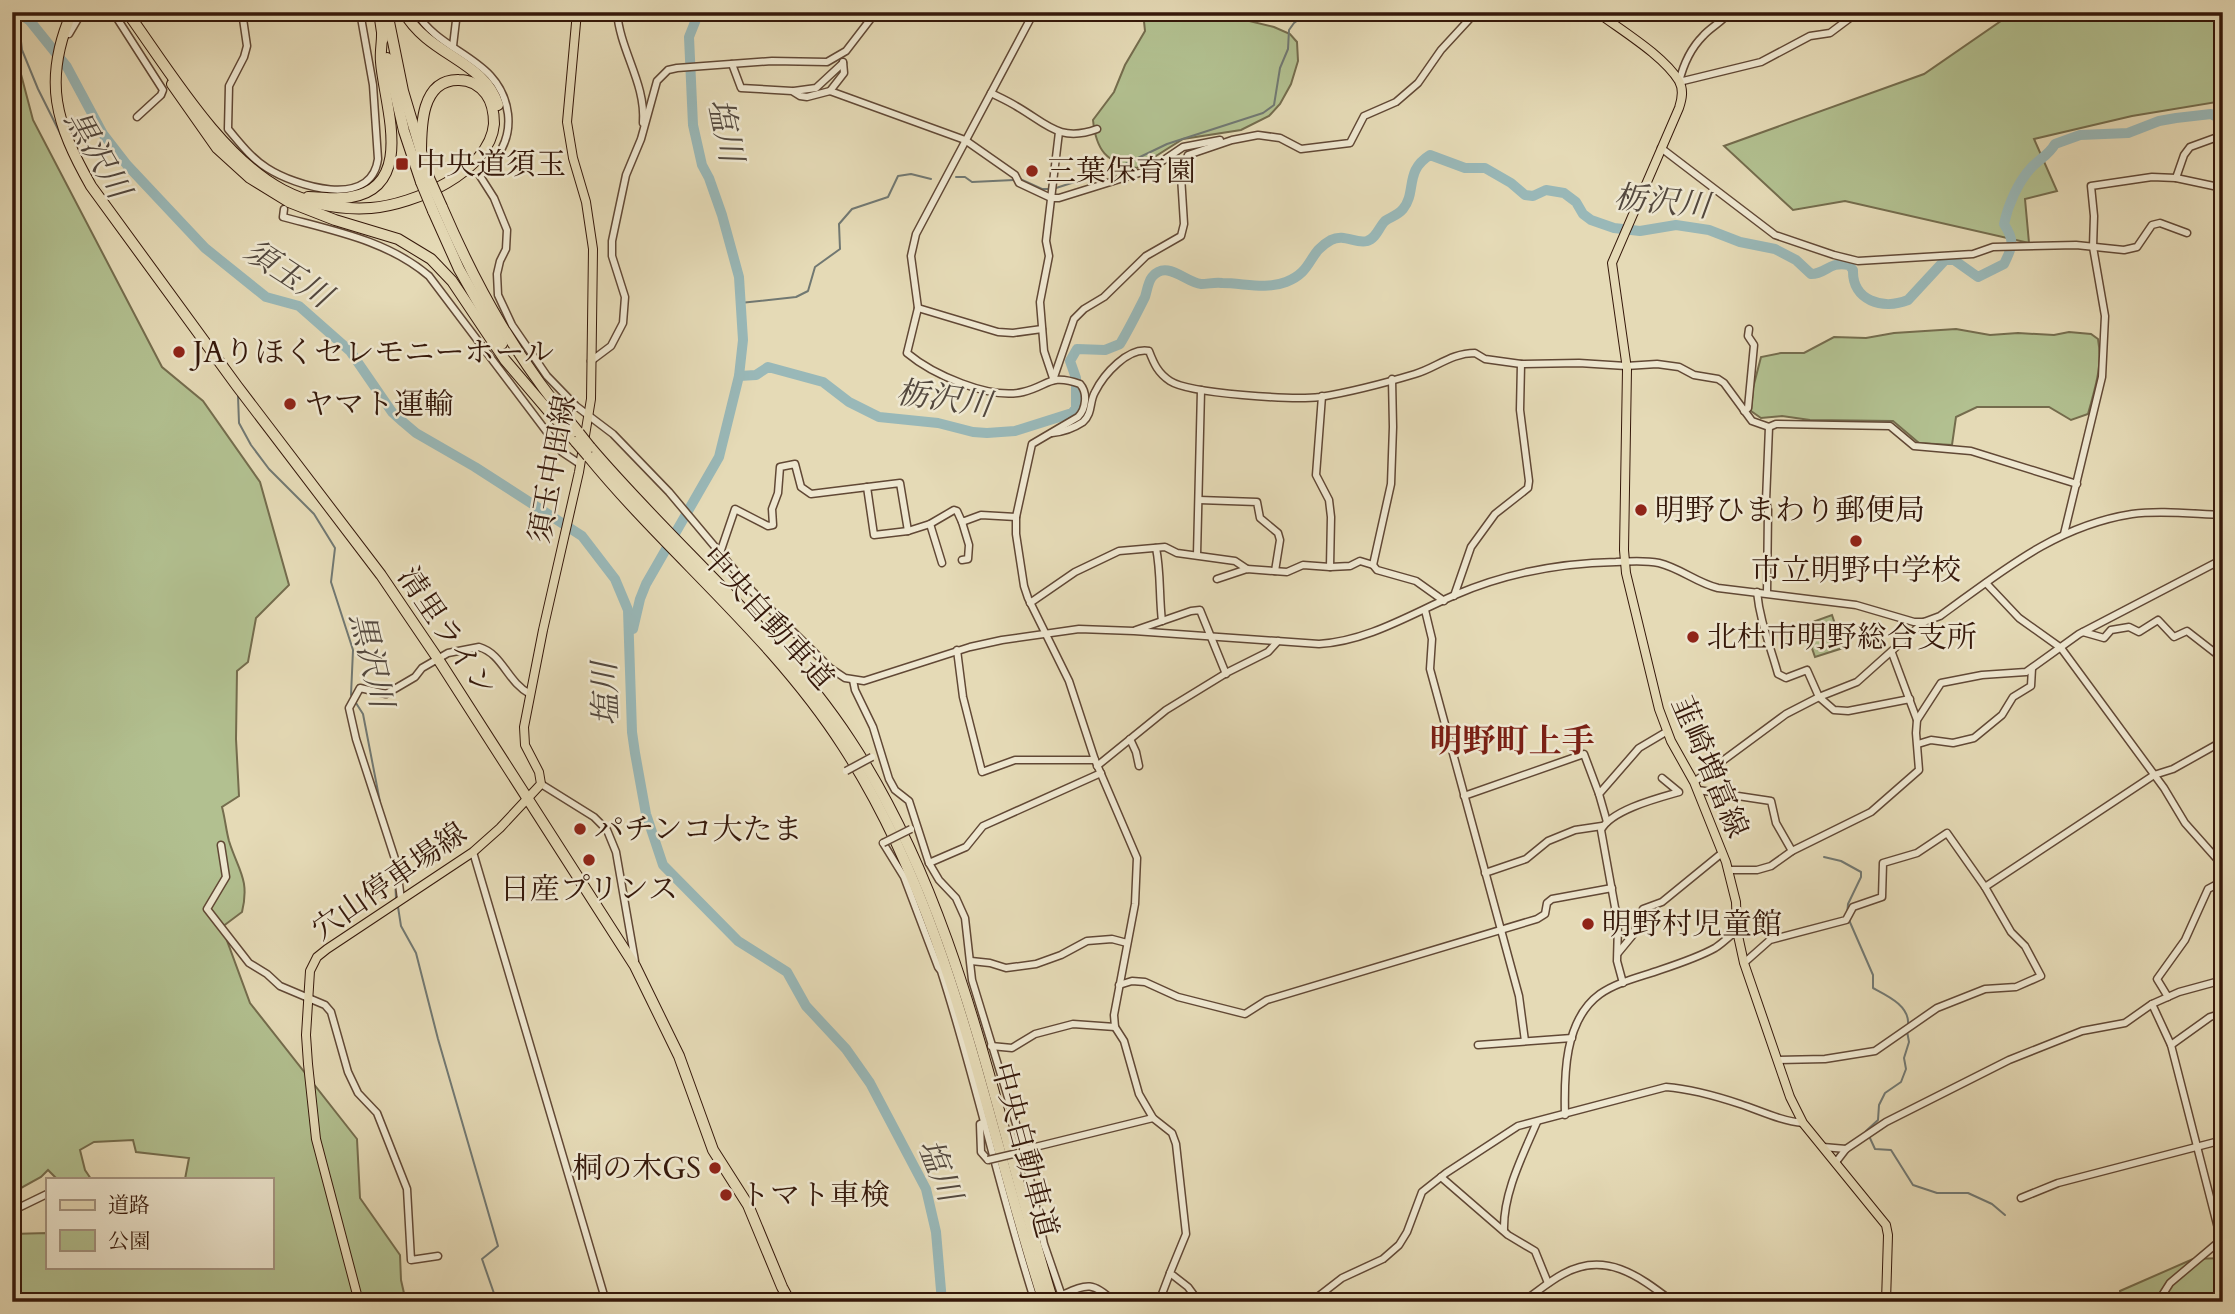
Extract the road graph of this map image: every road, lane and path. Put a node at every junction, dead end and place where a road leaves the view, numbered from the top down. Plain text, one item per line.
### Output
1 (72, 12) edge
2 (82, 12) edge
3 (113, 12) edge
4 (121, 12) edge
5 (127, 12) edge
6 (242, 12) edge
7 (360, 12) edge
8 (379, 12) edge
9 (387, 12) edge
10 (404, 12) edge
11 (416, 12) edge
12 (457, 12) edge
13 (577, 12) edge
14 (617, 12) edge
15 (876, 12) edge
16 (1034, 12) edge
17 (1476, 12) edge
18 (1597, 12) edge
19 (1730, 12) edge
20 (1858, 12) edge
21 (67, 32) junction
22 (382, 35) junction
23 (453, 46) junction
24 (843, 55) junction
25 (728, 64) junction
26 (843, 64) junction
27 (1679, 82) junction
28 (792, 91) junction
29 (830, 91) junction
30 (991, 93) junction
31 (191, 105) junction
32 (137, 117) dead end
33 (645, 127) junction
34 (1097, 129) dead end
35 (1059, 132) junction
36 (2223, 135) edge
37 (965, 140) junction
38 (1232, 140) junction
39 (1661, 148) junction
40 (421, 156) junction
41 (2176, 178) junction
42 (425, 180) junction
43 (2223, 188) edge
44 (1051, 193) junction
45 (300, 197) junction
46 (284, 209) dead end
47 (437, 209) junction
48 (313, 212) junction
49 (2187, 233) dead end
50 (2093, 247) junction
51 (497, 289) junction
52 (486, 290) dead end
53 (918, 308) junction
54 (1042, 329) junction
55 (1749, 329) dead end
56 (591, 361) junction
57 (1521, 364) junction
58 (1626, 366) junction
59 (1392, 379) junction
60 (1053, 380) junction
61 (1201, 390) junction
62 (1322, 396) junction
63 (1744, 411) junction
64 (589, 414) junction
65 (552, 415) junction
66 (1769, 427) junction
67 (1046, 434) junction
68 (577, 438) junction
69 (580, 464) junction
70 (2077, 484) junction
71 (867, 487) junction
72 (1199, 500) junction
73 (2223, 515) edge
74 (1016, 516) junction
75 (962, 522) junction
76 (930, 524) junction
77 (908, 531) junction
78 (2064, 534) junction
79 (1156, 548) junction
80 (718, 551) junction
81 (1197, 555) junction
82 (2223, 559) edge
83 (962, 561) dead end
84 (1625, 561) junction
85 (942, 563) dead end
86 (1373, 565) junction
87 (1330, 567) junction
88 (1247, 569) junction
89 (1275, 571) junction
90 (705, 576) junction
91 (1217, 579) dead end
92 (1986, 583) junction
93 (1757, 592) junction
94 (1767, 593) junction
95 (1454, 596) junction
96 (1444, 601) junction
97 (1030, 603) junction
98 (1425, 610) junction
99 (1162, 621) junction
100 (1914, 622) junction
101 (1924, 622) junction
102 (1134, 631) junction
103 (1914, 632) junction
104 (2083, 632) junction
105 (1046, 633) junction
106 (1210, 636) junction
107 (1278, 641) junction
108 (2061, 648) junction
109 (957, 650) junction
110 (1892, 653) junction
111 (438, 659) junction
112 (2223, 659) edge
113 (2032, 668) junction
114 (1226, 674) junction
115 (853, 680) junction
116 (531, 691) junction
117 (1819, 696) junction
118 (1910, 699) junction
119 (1917, 720) junction
120 (1666, 732) junction
121 (1130, 739) junction
122 (2223, 741) edge
123 (1919, 744) junction
124 (879, 752) junction
125 (1098, 766) junction
126 (1139, 766) dead end
127 (846, 771) dead end
128 (2154, 775) junction
129 (1662, 778) dead end
130 (541, 784) junction
131 (1696, 786) junction
132 (1599, 794) junction
133 (1464, 796) junction
134 (527, 799) junction
135 (1604, 824) junction
136 (913, 828) junction
137 (221, 845) dead end
138 (1792, 851) junction
139 (473, 852) junction
140 (1723, 853) junction
141 (929, 863) junction
142 (1728, 870) junction
143 (2223, 871) edge
144 (1485, 873) junction
145 (2223, 881) edge
146 (1986, 887) junction
147 (1612, 888) junction
148 (401, 900) junction
149 (1501, 930) junction
150 (1737, 931) junction
151 (1127, 943) junction
152 (1617, 955) junction
153 (971, 961) junction
154 (1744, 964) junction
155 (635, 966) junction
156 (2223, 980) edge
157 (1623, 983) junction
158 (1119, 985) junction
159 (2168, 997) junction
160 (308, 1000) junction
161 (2152, 1004) junction
162 (2223, 1013) edge
163 (1115, 1027) junction
164 (1572, 1038) junction
165 (1525, 1041) junction
166 (1478, 1045) dead end
167 (2171, 1045) junction
168 (990, 1046) junction
169 (1778, 1060) junction
170 (1565, 1115) junction
171 (1153, 1118) junction
172 (985, 1122) junction
173 (1538, 1122) junction
174 (1803, 1123) junction
175 (2223, 1140) edge
176 (2196, 1146) junction
177 (1823, 1147) junction
178 (1846, 1149) junction
179 (1021, 1151) junction
180 (1836, 1162) junction
181 (1441, 1177) junction
182 (46, 1194) edge
183 (2021, 1198) dead end
184 (12, 1211) edge
185 (1504, 1230) junction
186 (438, 1256) dead end
187 (1170, 1273) junction
188 (1548, 1283) junction
189 (1063, 1298) edge
190 (359, 1302) edge
191 (606, 1302) edge
192 (790, 1302) edge
193 (1035, 1302) edge
194 (1044, 1302) edge
195 (1053, 1302) edge
196 (1114, 1302) edge
197 (1159, 1302) edge
198 (1199, 1302) edge
199 (1311, 1302) edge
200 (1522, 1302) edge
201 (1673, 1302) edge
202 (1886, 1302) edge
203 (2158, 1302) edge

1 - 21 highway, 清里ライン
2 - 21 street
3 - 32 street
4 - 31 highway
5 - 31 highway
6 - 7 street
8 - 22 highway, 中央自動車道
9 - 40 highway, 中央自動車道
10 - 48 highway
11 - 23 street
12 - 23 street
13 - 56 main road, 須玉中田線
14 - 33 street
15 - 24 street
16 - 30 street
17 - 38 street
18 - 27 main road
19 - 27 street
20 - 27 street
21 - 111 highway, 清里ライン
22 - 42 highway, 中央自動車道
22 - 45 highway
23 - 51 street
24 - 25 street
24 - 26 street
25 - 28 street
25 - 33 street
26 - 28 street
26 - 29 street
27 - 39 main road, 韮崎増富線
28 - 29 street
29 - 37 street
30 - 35 street
30 - 37 street
31 - 45 highway
31 - 48 highway
33 - 56 street
34 - 35 street
35 - 44 street
36 - 41 street
37 - 44 street
37 - 53 street
38 - 44 street
38 - 60 street
39 - 50 street
39 - 58 main road, 韮崎増富線
40 - 42 highway, 中央自動車道
40 - 45 highway
41 - 43 street
41 - 50 street
42 - 47 highway, 中央自動車道, bridge
44 - 54 street
46 - 69 street
47 - 65 highway, 中央自動車道
47 - 68 highway, 中央自動車道
48 - 65 highway
49 - 50 street
50 - 70 street
51 - 52 street
51 - 64 street
53 - 54 street
53 - 60 street
54 - 60 street
55 - 63 street
56 - 64 main road, 須玉中田線
57 - 58 street
57 - 59 street
57 - 95 street
58 - 63 street
58 - 84 main road, 韮崎増富線
59 - 62 street
59 - 86 street
60 - 67 street
61 - 62 street
61 - 67 street
61 - 72 street
62 - 87 street
63 - 66 street
64 - 69 main road, 須玉中田線
64 - 80 street
65 - 68 highway, 中央自動車道
66 - 70 street
66 - 94 street
67 - 74 street
68 - 90 highway, 中央自動車道, bridge
69 - 116 main road, 須玉中田線
70 - 78 street
71 - 77 street
71 - 77 street
71 - 80 street
72 - 81 street
72 - 89 street
73 - 78 street
74 - 75 street
74 - 97 street
75 - 76 street
75 - 83 street
76 - 77 street
76 - 85 street
78 - 92 street
79 - 81 street
79 - 97 street
79 - 99 street
80 - 115 street
81 - 88 street
82 - 104 street
84 - 93 street
84 - 95 street
84 - 120 main road, 韮崎増富線
86 - 87 street
86 - 96 street
87 - 89 street
88 - 89 street
88 - 91 street
90 - 194 highway, 中央自動車道
90 - 195 highway, 中央自動車道
92 - 101 street
92 - 108 street
93 - 94 street
93 - 117 street
94 - 100 street
95 - 96 street
96 - 98 street
97 - 105 street
98 - 107 street
98 - 133 street
99 - 102 street
99 - 106 street
100 - 101 street
100 - 103 street
101 - 103 street
102 - 105 street
102 - 106 street
103 - 110 street
104 - 108 street
104 - 112 street
105 - 109 street
105 - 125 street
106 - 107 street
106 - 114 street
107 - 114 street
108 - 113 street
108 - 128 street
109 - 115 street
109 - 125 street
110 - 117 street
110 - 118 street
111 - 116 street
111 - 134 highway, 清里ライン
111 - 148 street
113 - 119 street
113 - 123 street
114 - 121 street
115 - 124 street
116 - 130 main road, 須玉中田線
117 - 118 street
117 - 131 street
118 - 119 street
119 - 123 street
120 - 131 main road, 韮崎増富線
120 - 132 street
121 - 125 street
121 - 126 street
122 - 128 street
123 - 138 street
124 - 127 street, bridge
124 - 136 street
125 - 141 street
125 - 151 street
128 - 143 street
128 - 146 street
129 - 135 street
130 - 134 main road
130 - 155 street
131 - 138 street
131 - 140 main road, 韮崎増富線
132 - 133 street
132 - 135 street
133 - 144 street
134 - 139 main road, 穴山停車場線
134 - 155 highway, 清里ライン
135 - 144 street
135 - 147 street
136 - 141 street
136 - 172 street, bridge
137 - 160 street
138 - 142 street
139 - 148 main road, 穴山停車場線
139 - 191 street
140 - 142 main road, 韮崎増富線
140 - 152 street
141 - 153 street
142 - 150 main road, 韮崎増富線
144 - 149 street
145 - 159 street
146 - 154 street
146 - 169 street
147 - 149 street
147 - 152 street
148 - 160 main road, 穴山停車場線
149 - 158 street
149 - 165 street
150 - 154 main road, 韮崎増富線
150 - 157 street
151 - 153 street
151 - 158 street
152 - 157 street
153 - 168 street
154 - 169 main road, 韮崎増富線
155 - 192 highway, 清里ライン
156 - 159 street
157 - 164 street
158 - 163 street
159 - 161 street
160 - 186 street
160 - 190 main road, 穴山停車場線
161 - 167 street
161 - 178 street
162 - 167 street
163 - 168 street
163 - 171 street
164 - 165 street
164 - 170 street
165 - 166 street
167 - 176 street
168 - 179 street
169 - 174 main road, 韮崎増富線
170 - 173 street
170 - 174 street
171 - 179 street
171 - 187 street
172 - 179 street, bridge
172 - 193 street
173 - 181 street
173 - 185 street
174 - 177 main road, 韮崎増富線
175 - 176 street
176 - 183 street
176 - 203 street
177 - 178 street
177 - 180 main road, 韮崎増富線
178 - 180 street
179 - 189 street
180 - 202 main road, 韮崎増富線
181 - 185 street
181 - 199 street
182 - 184 street
185 - 188 street
187 - 197 street
187 - 198 street
188 - 200 street
188 - 201 street
189 - 196 street

